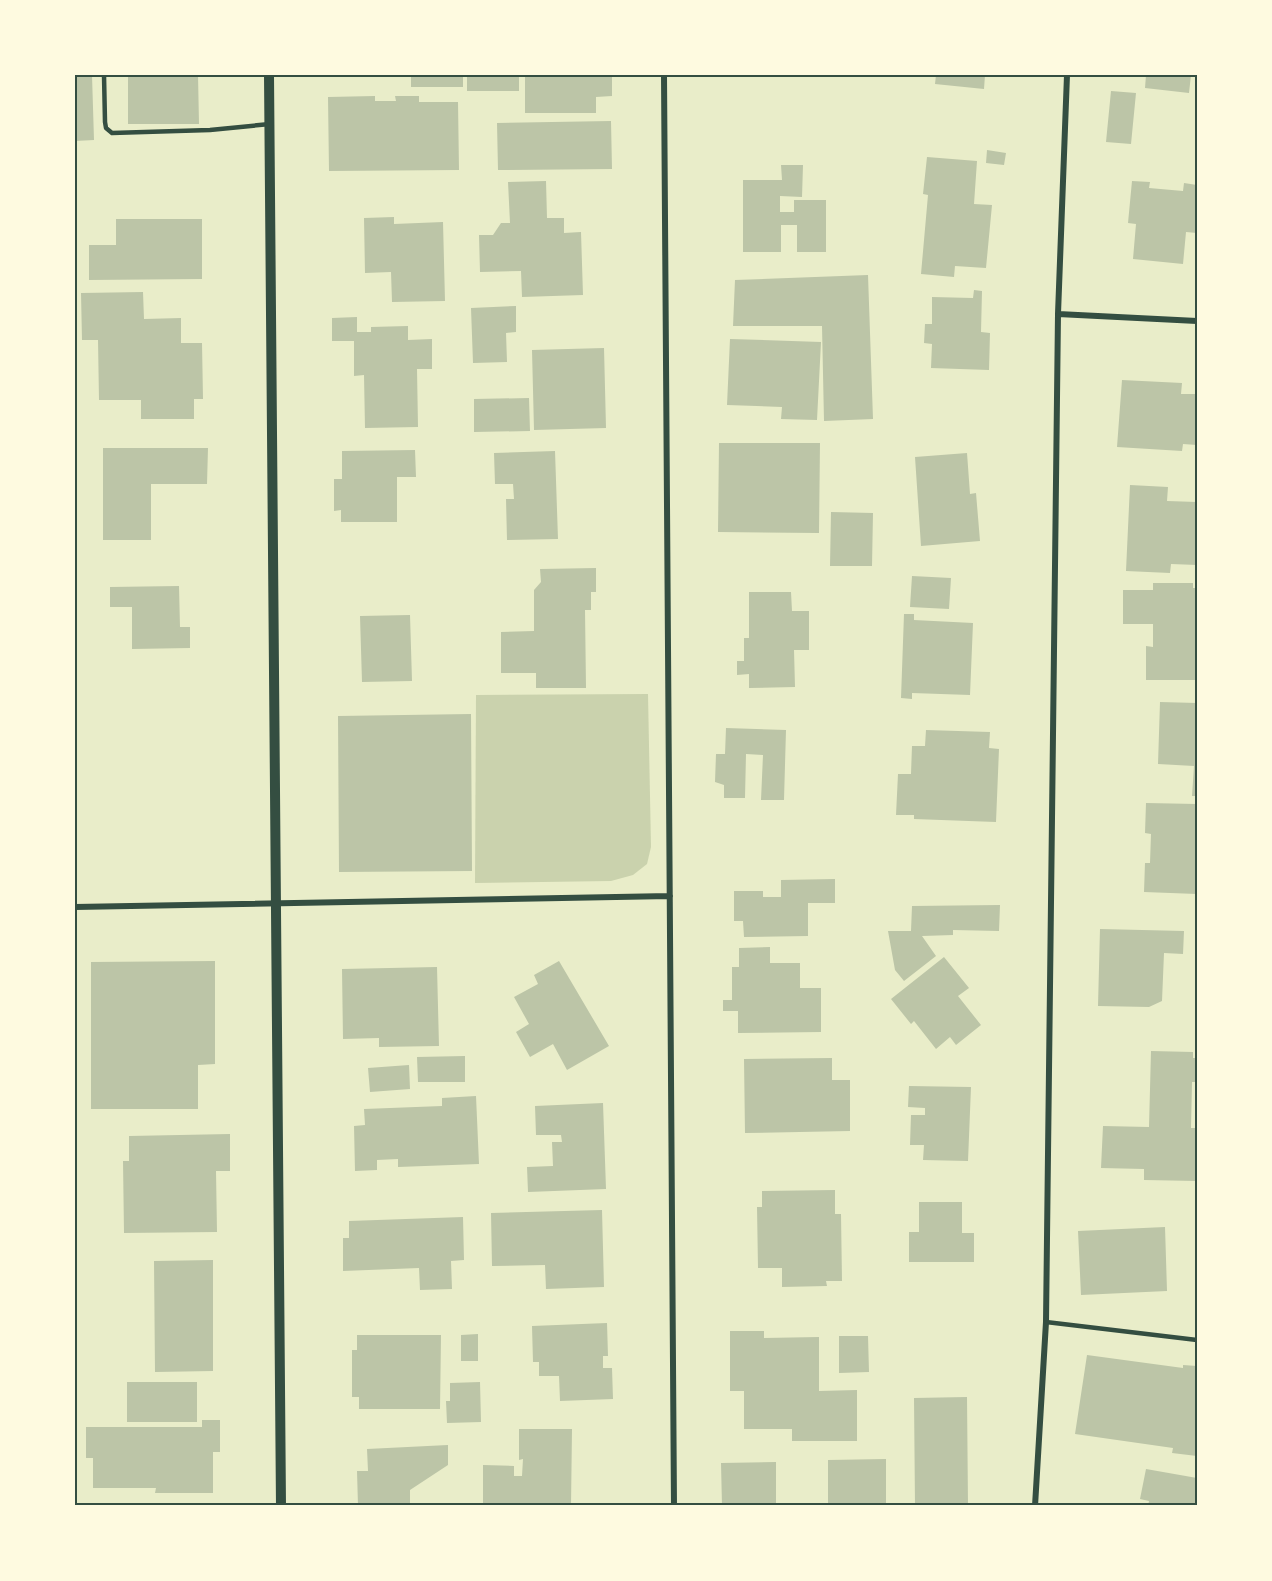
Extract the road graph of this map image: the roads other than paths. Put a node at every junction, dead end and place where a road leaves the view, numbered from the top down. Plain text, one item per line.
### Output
1 (104, 75) edge
2 (269, 75) edge
3 (664, 75) edge
4 (1067, 75) edge
5 (270, 124) junction
6 (1058, 314) junction
7 (1197, 321) edge
8 (670, 896) junction
9 (276, 903) junction
10 (75, 907) edge
11 (1046, 1322) junction
12 (1197, 1340) edge
13 (281, 1506) edge
14 (674, 1506) edge
15 (1035, 1506) edge

1 - 5 lane
2 - 5 street
3 - 8 street
4 - 6 street
5 - 9 street
6 - 7 street
6 - 11 street
8 - 9 street
8 - 14 street
9 - 10 street
9 - 13 street
11 - 12 lane
11 - 15 street

